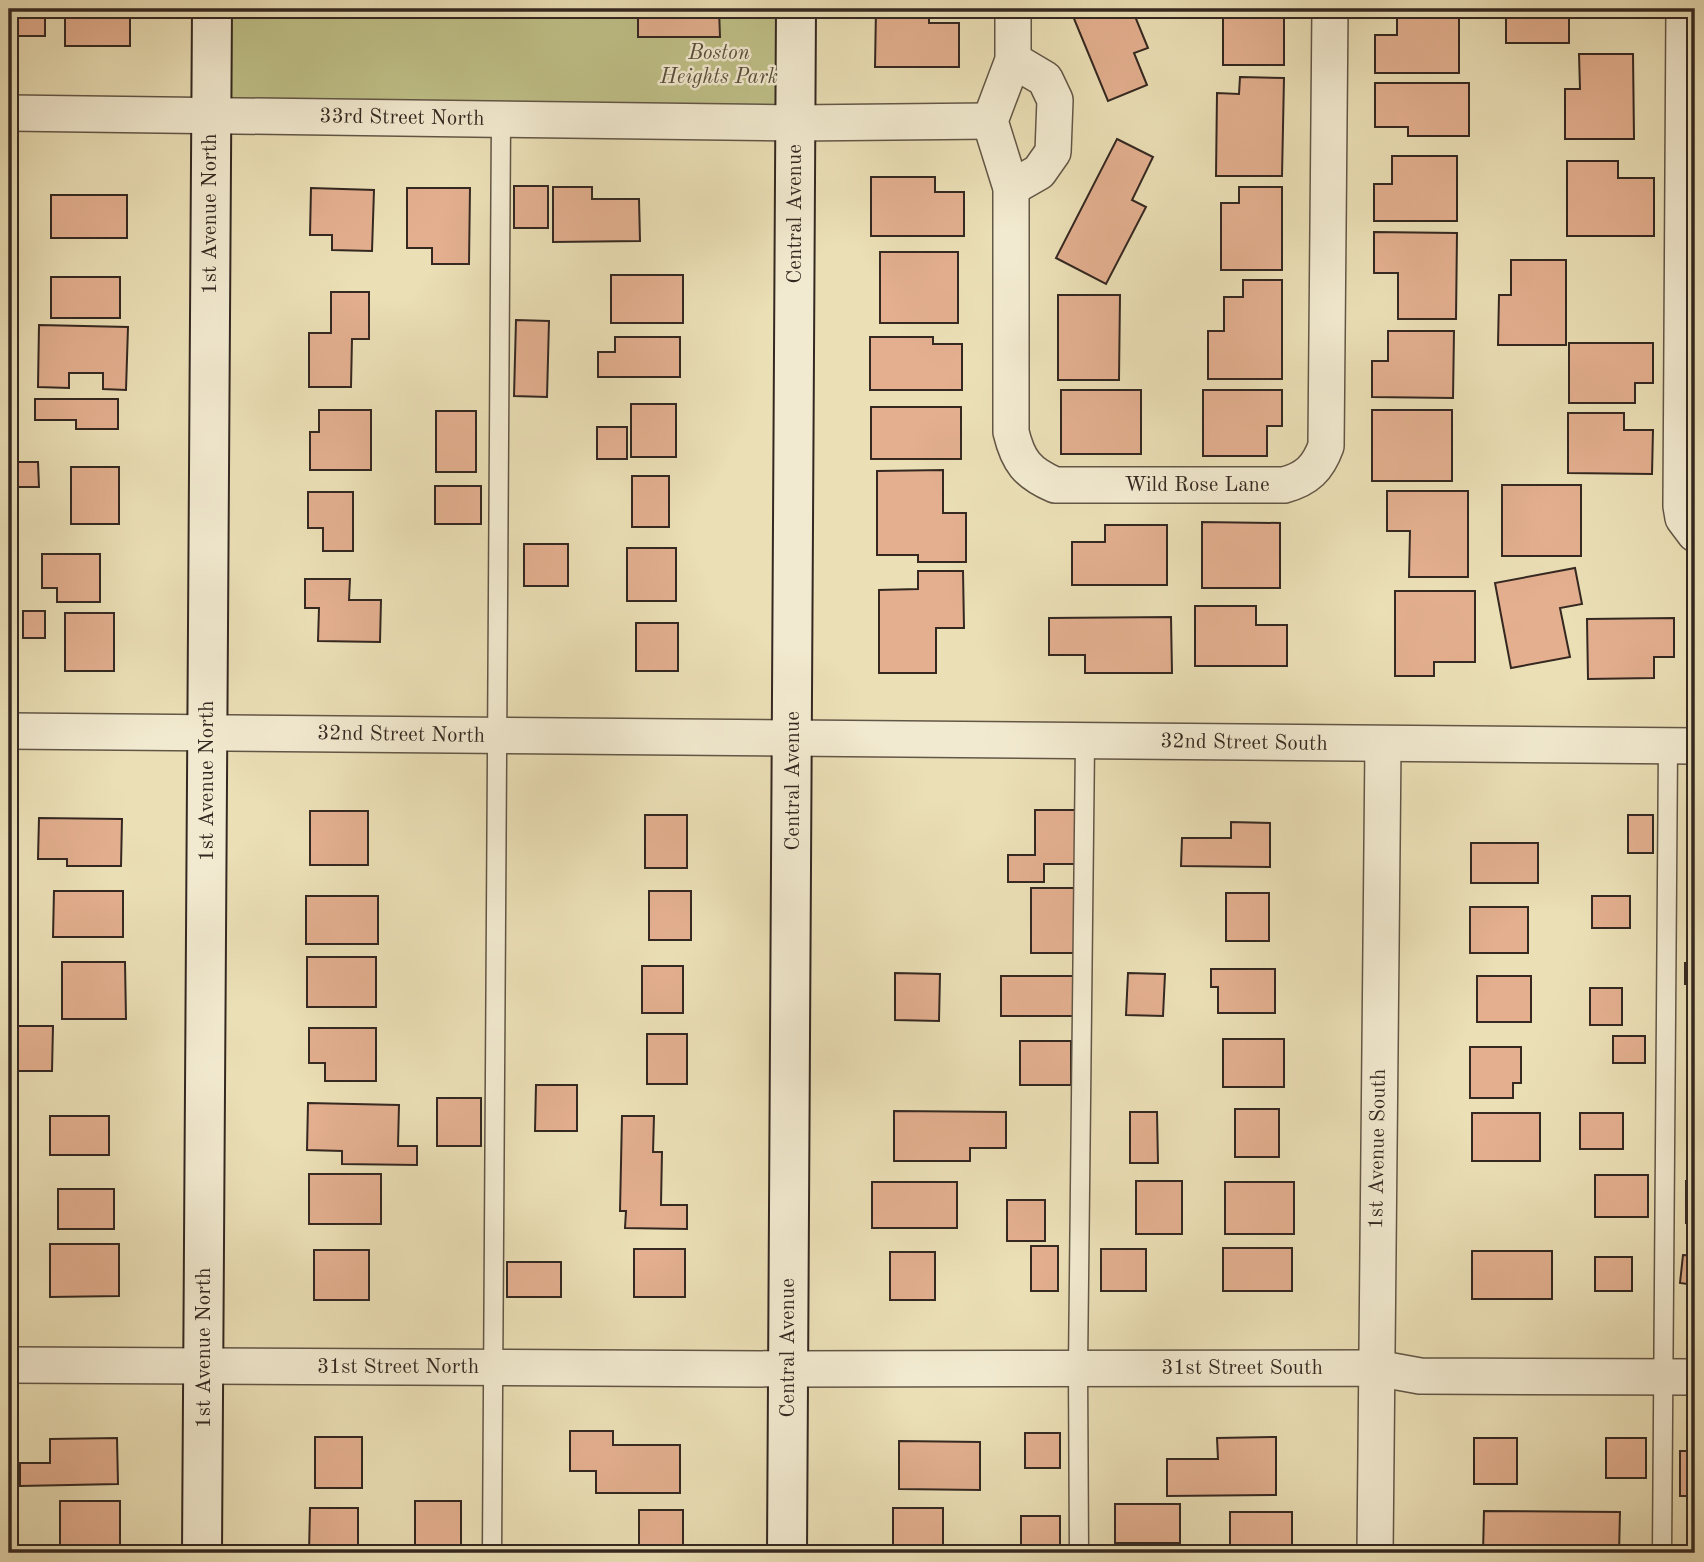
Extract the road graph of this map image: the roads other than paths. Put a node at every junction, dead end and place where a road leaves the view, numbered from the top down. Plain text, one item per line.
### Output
1 (212, 9) edge
2 (796, 9) edge
3 (1013, 9) edge
4 (1330, 9) edge
5 (1684, 9) edge
6 (1013, 60) junction
7 (9, 113) edge
8 (210, 115) junction
9 (501, 119) junction
10 (990, 121) junction
11 (795, 123) junction
12 (1011, 188) junction
13 (1695, 534) edge
14 (9, 732) edge
15 (208, 732) junction
16 (498, 736) junction
17 (793, 739) junction
18 (1085, 742) junction
19 (1383, 744) junction
20 (1682, 746) edge
21 (9, 1365) edge
22 (204, 1365) junction
23 (492, 1367) junction
24 (1078, 1368) junction
25 (1376, 1368) junction
26 (787, 1369) junction
27 (1679, 1377) edge
28 (202, 1553) edge
29 (492, 1553) edge
30 (787, 1553) edge
31 (1079, 1553) edge
32 (1375, 1553) edge
33 (1662, 1553) edge

1 - 8 main road, 1st Avenue North
2 - 11 main road, Central Avenue
3 - 6 street
4 - 12 street, Wild Rose Lane
5 - 13 street
6 - 10 street
6 - 12 street
7 - 8 street, 33rd Street North
8 - 9 street, 33rd Street North
8 - 15 main road, 1st Avenue North
9 - 11 street, 33rd Street North
9 - 16 lane
10 - 11 street
10 - 12 street, Wild Rose Lane
11 - 17 main road, Central Avenue
14 - 15 street, 32nd Street North
15 - 16 street, 32nd Street North
15 - 22 main road, 1st Avenue North
16 - 17 street, 32nd Street North
16 - 23 lane
17 - 18 street, 32nd Street South
17 - 26 main road, Central Avenue
18 - 19 street, 32nd Street South
18 - 24 lane
19 - 20 street, 32nd Street South
19 - 25 street, 1st Avenue South
20 - 27 lane
21 - 22 street, 31st Street North
22 - 23 street, 31st Street North
22 - 28 main road, 1st Avenue North
23 - 26 street, 31st Street North
23 - 29 lane
24 - 25 street, 31st Street South
24 - 26 street, 31st Street South
24 - 31 lane
25 - 27 street, 31st Street South
25 - 32 street, 1st Avenue South
26 - 30 main road, Central Avenue
27 - 33 lane

